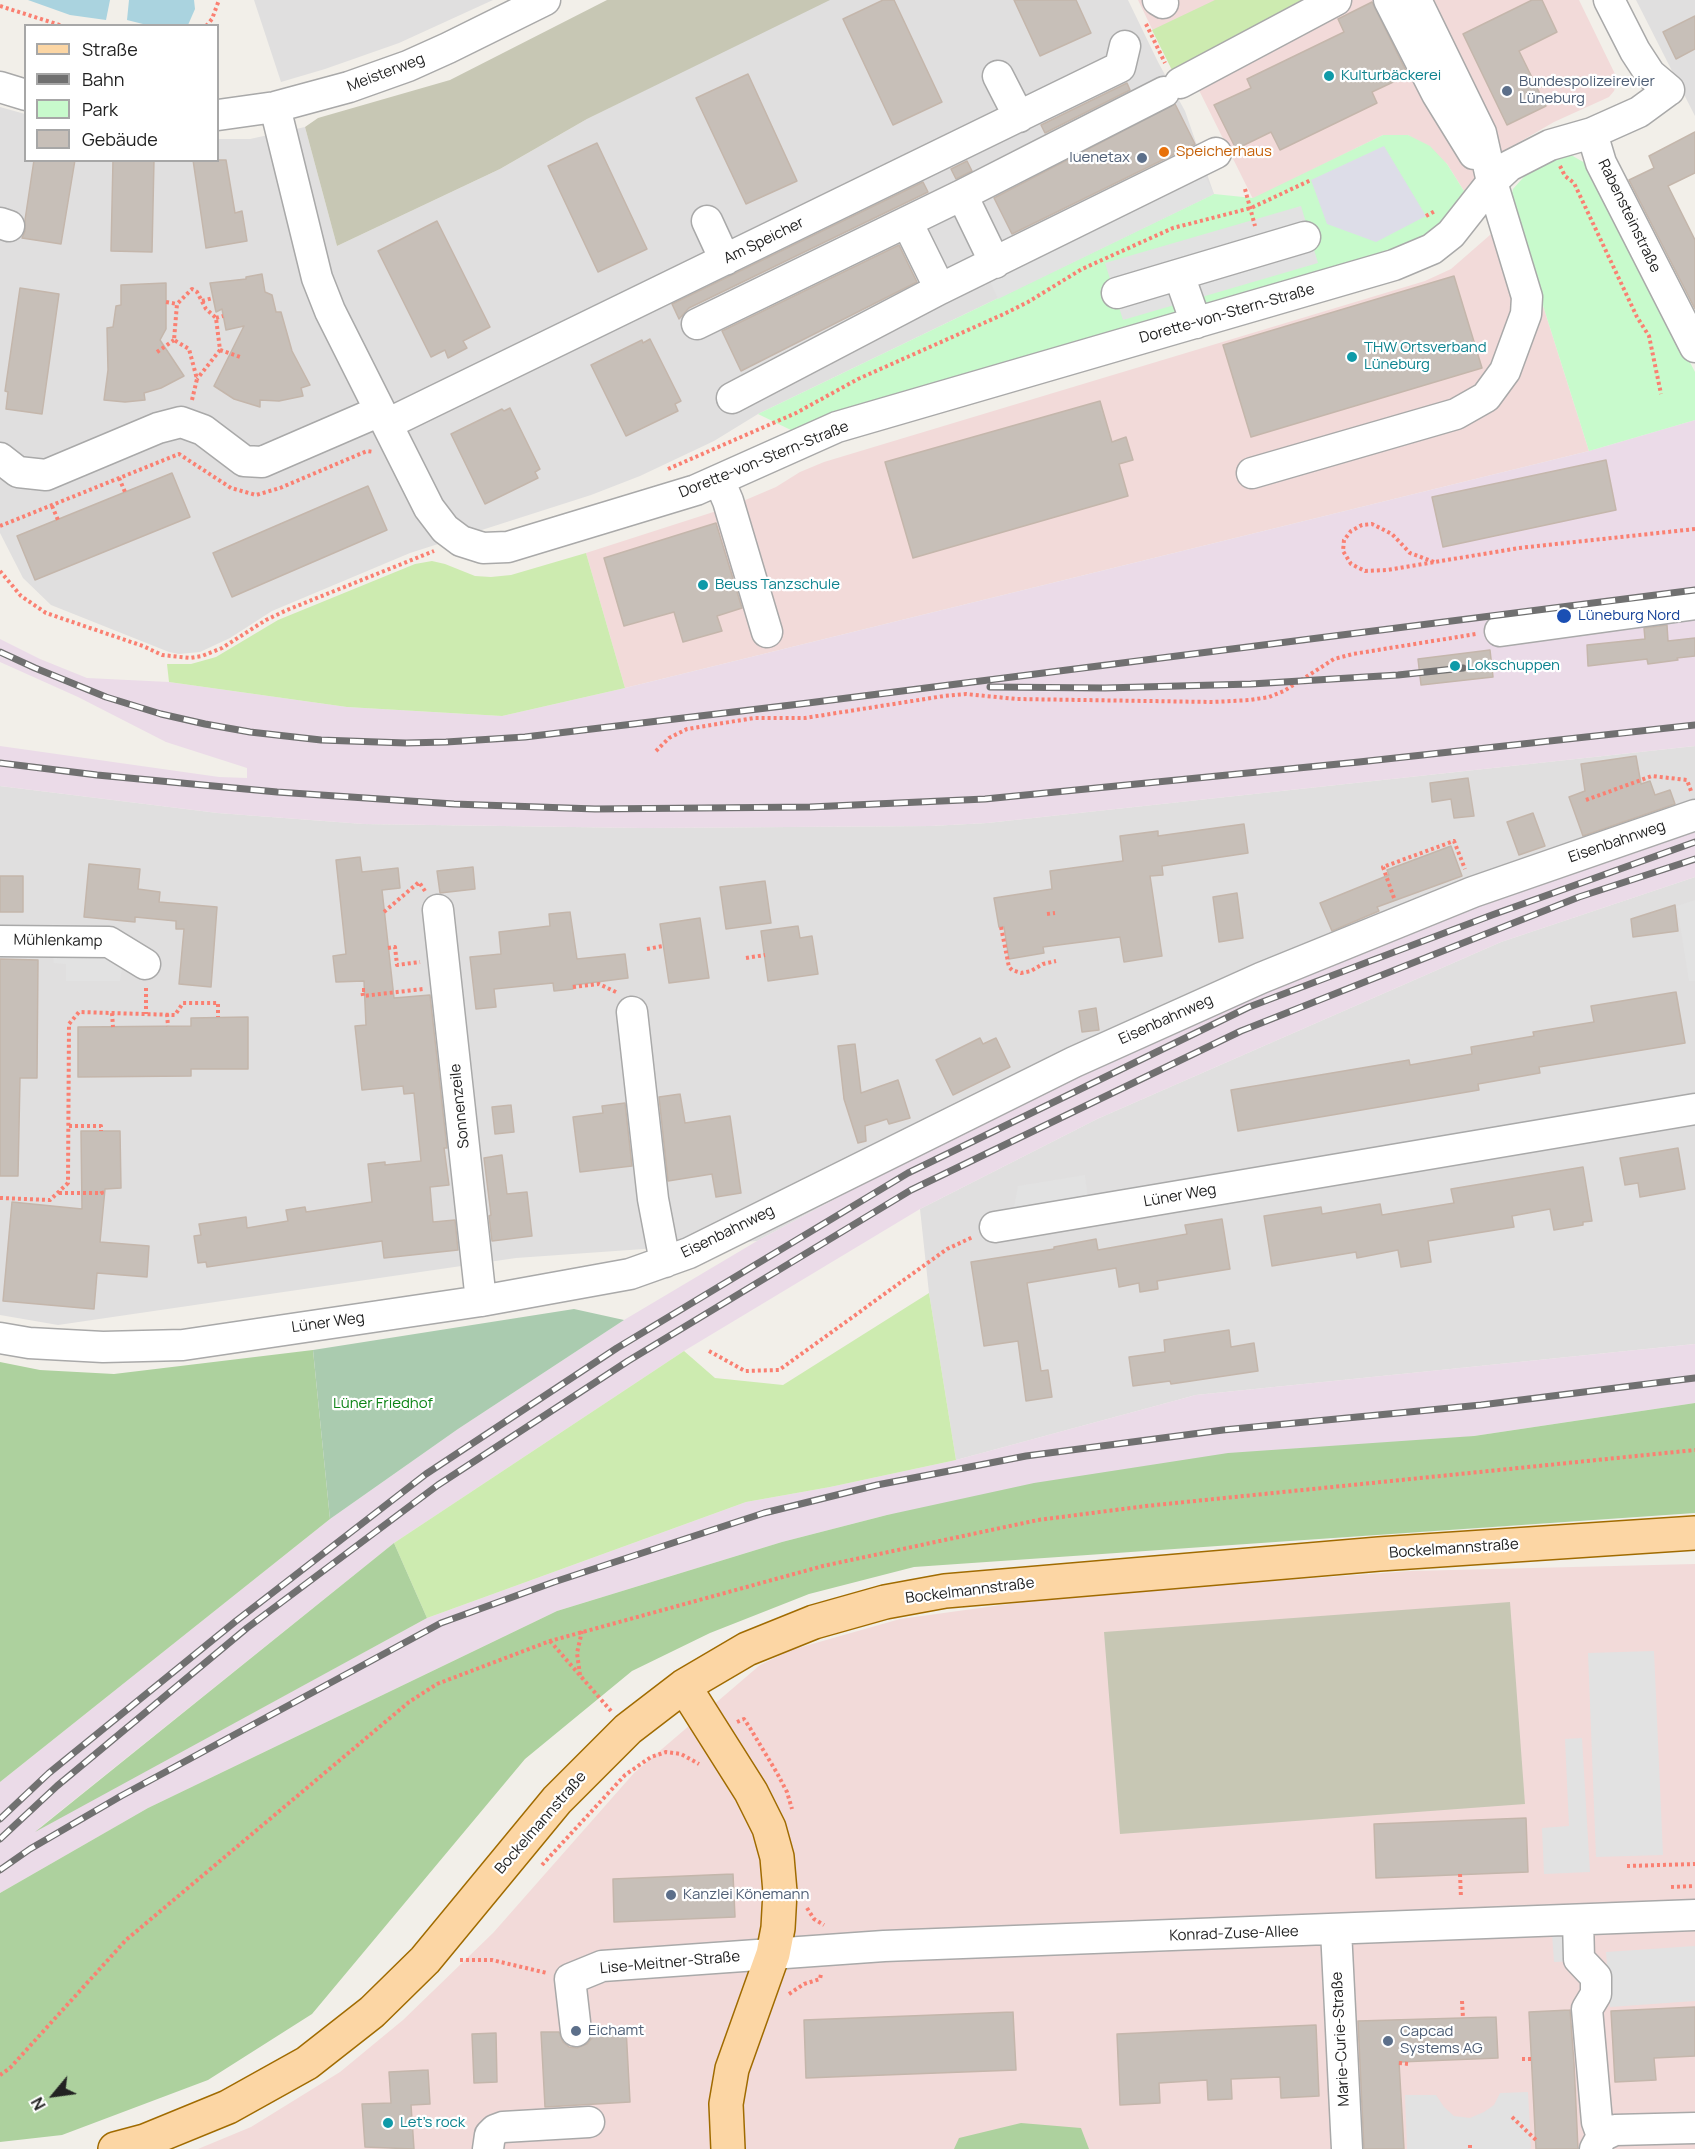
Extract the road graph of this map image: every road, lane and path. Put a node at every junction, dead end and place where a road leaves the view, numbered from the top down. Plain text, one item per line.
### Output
1 (219, 0) edge
2 (545, 0) edge
3 (1336, 0) edge
4 (1389, 0) edge
5 (1416, 0) edge
6 (1609, 0) edge
7 (0, 6) edge
8 (1155, 7) edge
9 (57, 24) edge
10 (208, 24) edge
11 (1125, 46) dead end
12 (998, 75) dead end
13 (0, 87) edge
14 (1172, 87) junction
15 (1682, 90) edge
16 (24, 94) edge
17 (275, 108) junction
18 (219, 115) edge
19 (1019, 117) junction
20 (1592, 133) junction
21 (1550, 145) junction
22 (1216, 153) dead end
23 (1311, 180) dead end
24 (1492, 182) junction
25 (1245, 189) dead end
26 (962, 195) junction
27 (1251, 208) junction
28 (707, 221) dead end
29 (907, 222) junction
30 (1305, 237) dead end
31 (1260, 250) junction
32 (725, 260) junction
33 (995, 262) junction
34 (1179, 275) junction
35 (940, 289) junction
36 (1117, 293) dead end
37 (213, 298) dead end
38 (166, 302) dead end
39 (202, 302) junction
40 (177, 304) junction
41 (223, 316) dead end
42 (216, 318) junction
43 (697, 324) dead end
44 (1196, 324) junction
45 (174, 340) junction
46 (1695, 347) edge
47 (220, 350) junction
48 (157, 352) dead end
49 (240, 357) dead end
50 (197, 380) junction
51 (1661, 394) dead end
52 (732, 398) dead end
53 (186, 424) junction
54 (388, 426) junction
55 (0, 458) edge
56 (664, 471) dead end
57 (1252, 473) dead end
58 (119, 478) junction
59 (719, 480) junction
60 (125, 492) dead end
61 (52, 506) junction
62 (58, 520) dead end
63 (0, 526) edge
64 (1695, 529) edge
65 (461, 541) junction
66 (1434, 562) junction
67 (0, 571) edge
68 (1695, 604) edge
69 (1500, 630) joint
70 (767, 632) dead end
71 (656, 751) dead end
72 (1586, 800) dead end
73 (1693, 803) edge
74 (1473, 892) junction
75 (438, 910) joint
76 (384, 912) dead end
77 (1055, 913) dead end
78 (1047, 914) dead end
79 (1402, 920) junction
80 (1001, 927) dead end
81 (0, 941) edge
82 (663, 946) dead end
83 (388, 948) dead end
84 (647, 949) dead end
85 (765, 955) dead end
86 (746, 957) dead end
87 (1056, 961) dead end
88 (145, 963) dead end
89 (445, 973) junction
90 (573, 987) dead end
91 (365, 990) dead end
92 (630, 1005) joint
93 (112, 1013) junction
94 (167, 1014) junction
95 (218, 1017) dead end
96 (168, 1026) dead end
97 (113, 1027) dead end
98 (1695, 1109) edge
99 (69, 1126) junction
100 (101, 1131) dead end
101 (101, 1189) dead end
102 (58, 1193) junction
103 (0, 1198) edge
104 (995, 1227) joint
105 (659, 1265) junction
106 (481, 1301) junction
107 (0, 1338) edge
108 (709, 1351) dead end
109 (1695, 1533) edge
110 (582, 1631) dead end
111 (550, 1641) dead end
112 (580, 1676) junction
113 (684, 1686) junction
114 (628, 1729) junction
115 (702, 1767) dead end
116 (1695, 1864) edge
117 (1627, 1866) dead end
118 (538, 1869) dead end
119 (1695, 1915) edge
120 (1578, 1920) junction
121 (1336, 1930) junction
122 (461, 1951) dead end
123 (773, 1954) junction
124 (570, 1979) junction
125 (1462, 2001) dead end
126 (1463, 2018) dead end
127 (576, 2031) dead end
128 (1522, 2059) dead end
129 (1532, 2059) dead end
130 (1399, 2063) dead end
131 (1408, 2064) dead end
132 (1512, 2117) dead end
133 (1690, 2135) edge
134 (1536, 2140) dead end
135 (1598, 2143) edge
136 (115, 2149) edge
137 (488, 2149) edge
138 (548, 2149) edge
139 (728, 2149) edge
140 (1347, 2149) edge

1 - 10 path
2 - 17 street, Meisterweg
3 - 14 street
4 - 24 street
5 - 24 street
6 - 15 street
7 - 9 path
8 - 14 path
11 - 19 street, Am Speicher
12 - 19 street
13 - 16 street
14 - 26 street
15 - 20 street
17 - 18 street, Meisterweg
17 - 54 street, Dorette-von-Stern-Straße
19 - 32 street, Am Speicher
20 - 21 street, Dorette-von-Stern-Straße
20 - 46 street, Rabensteinstraße
21 - 24 street, Dorette-von-Stern-Straße
21 - 51 path
22 - 33 street
23 - 27 path
24 - 44 street, Dorette-von-Stern-Straße
24 - 57 street
25 - 27 path
26 - 29 street
26 - 33 street
27 - 31 path
27 - 56 path
28 - 32 street
29 - 35 street
29 - 43 street
30 - 31 street
31 - 34 street
32 - 54 street, Am Speicher
33 - 35 street
34 - 36 street
34 - 44 street
35 - 52 street
37 - 39 path
38 - 40 path
39 - 40 path
39 - 42 path
40 - 45 path
41 - 42 path
42 - 47 path
44 - 59 street, Dorette-von-Stern-Straße
45 - 48 path
45 - 50 path
47 - 49 path
47 - 50 path
50 - 53 path
53 - 54 street, Am Speicher
53 - 55 street
54 - 58 path
54 - 65 street, Dorette-von-Stern-Straße
58 - 60 path
58 - 61 path
59 - 65 street, Dorette-von-Stern-Straße
59 - 70 street
61 - 62 path
61 - 63 path
64 - 66 path
65 - 67 path
66 - 66 path
68 - 69 street
69 - 71 path
72 - 73 path
73 - 74 street, Eisenbahnweg
74 - 79 street, Eisenbahnweg
74 - 79 path
75 - 76 path
75 - 89 street, Sonnenzeile
77 - 78 path
79 - 105 street, Eisenbahnweg
80 - 87 path
81 - 88 street, Mühlenkamp
82 - 84 path
83 - 89 path
85 - 86 path
89 - 91 path
89 - 106 street, Sonnenzeile
90 - 92 path
92 - 105 street
93 - 94 path
93 - 97 path
93 - 99 path
94 - 95 path
94 - 96 path
98 - 104 street, Lüner Weg
99 - 100 path
99 - 102 path
101 - 102 path
102 - 103 path
104 - 108 path
105 - 106 street, Lüner Weg
106 - 107 street, Lüner Weg
109 - 113 main road, Bockelmannstraße
110 - 112 path
111 - 112 path
112 - 114 path
113 - 114 main road, Bockelmannstraße
113 - 123 main road
114 - 136 main road, Bockelmannstraße
115 - 118 path
116 - 117 path
119 - 120 street, Konrad-Zuse-Allee
120 - 121 street, Konrad-Zuse-Allee
120 - 135 street
121 - 123 street, Konrad-Zuse-Allee
121 - 140 street, Marie-Curie-Straße
122 - 124 path
123 - 124 street, Lise-Meitner-Straße
123 - 139 main road
124 - 127 street
125 - 126 path
128 - 129 path
130 - 131 path
132 - 134 path
133 - 135 street
137 - 138 street

